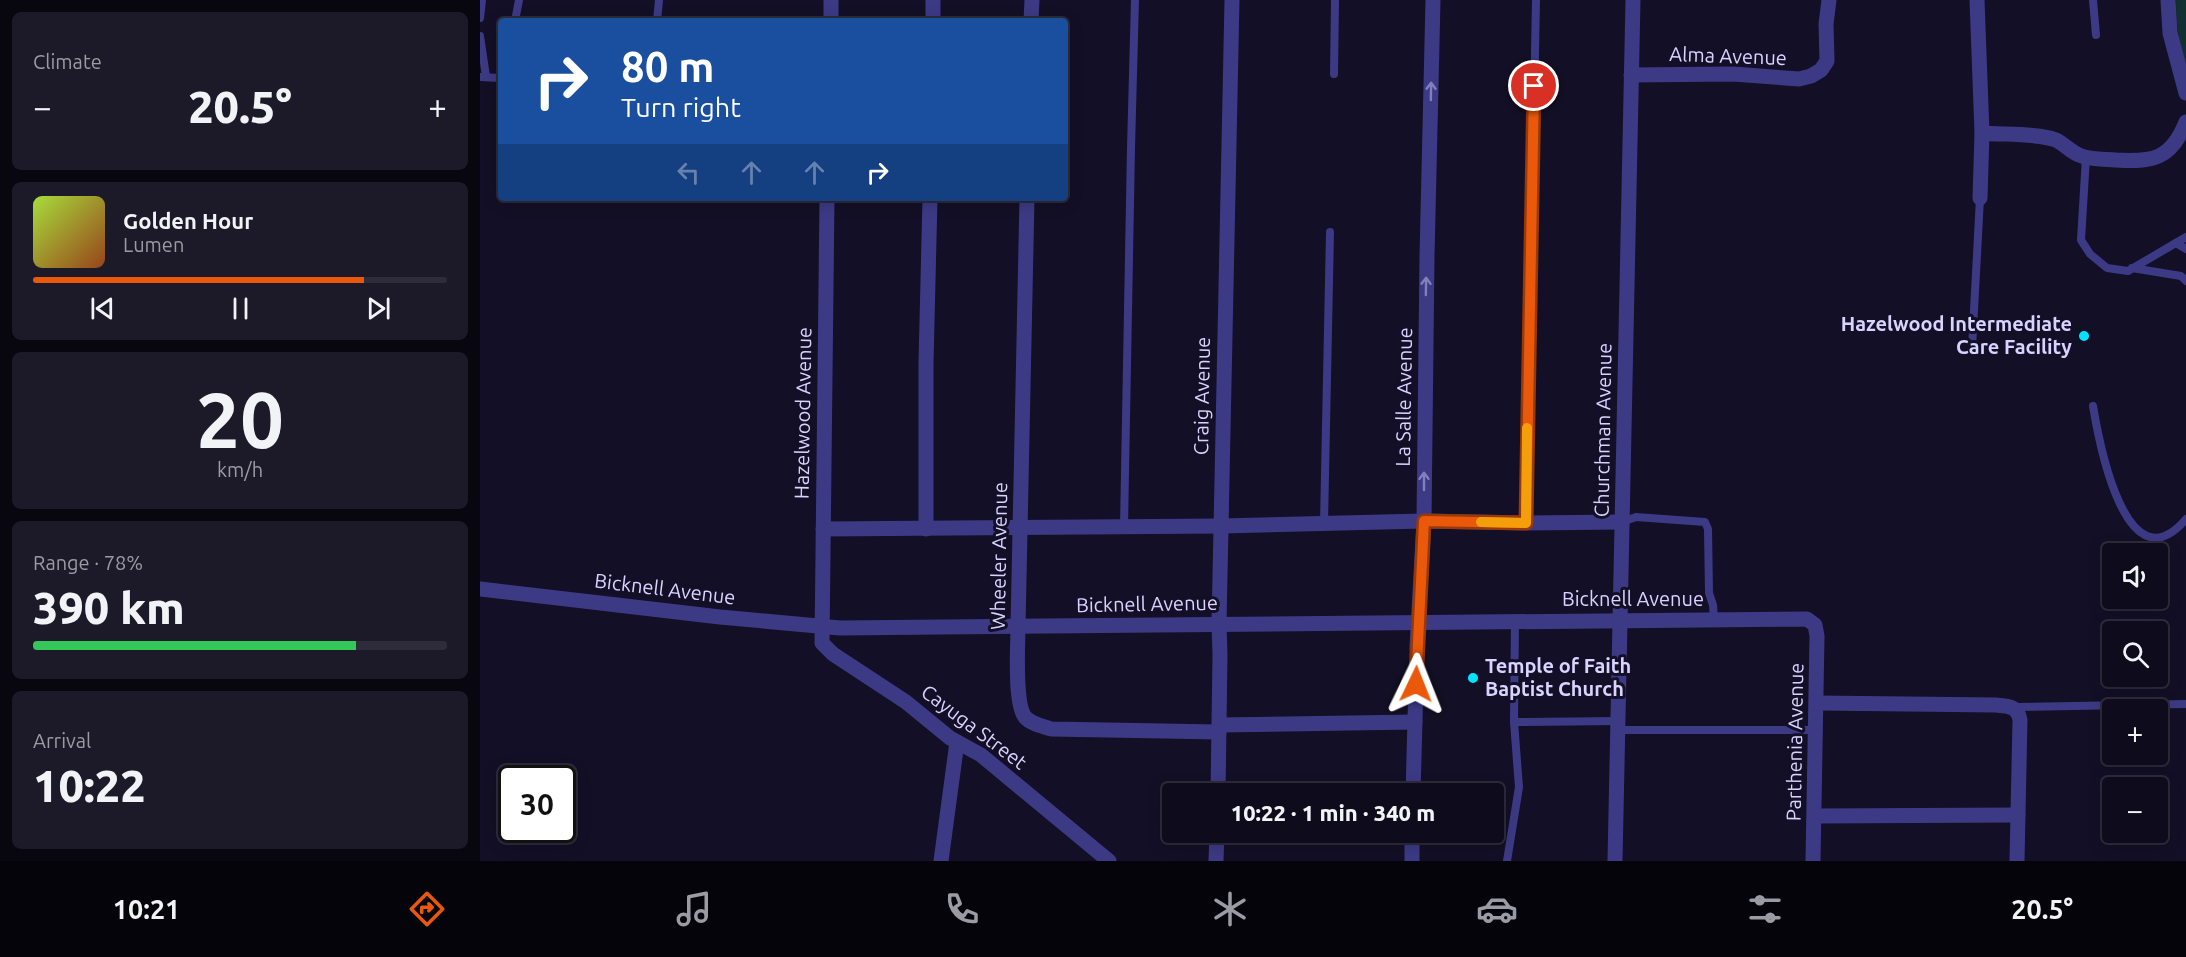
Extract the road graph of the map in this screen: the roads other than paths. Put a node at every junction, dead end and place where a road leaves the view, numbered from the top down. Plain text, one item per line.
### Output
1 (482, 0) edge
2 (519, 0) edge
3 (659, 0) edge
4 (831, 0) edge
5 (933, 0) edge
6 (1032, 0) edge
7 (1135, 0) edge
8 (1232, 0) edge
9 (1335, 0) edge
10 (1433, 0) edge
11 (1536, 0) edge
12 (1633, 0) edge
13 (1829, 0) edge
14 (1977, 0) edge
15 (2092, 0) edge
16 (2168, 0) edge
17 (480, 18) edge
18 (516, 18) edge
19 (657, 18) edge
20 (831, 18) edge
21 (933, 18) edge
22 (1031, 18) edge
23 (2096, 35) dead end
24 (480, 36) edge
25 (1334, 75) dead end
26 (1631, 75) junction
27 (483, 76) edge
28 (498, 78) edge
29 (2186, 93) edge
30 (2186, 122) edge
31 (1982, 134) junction
32 (2086, 157) junction
33 (1980, 198) joint
34 (827, 201) edge
35 (930, 201) edge
36 (1027, 201) edge
37 (1330, 232) dead end
38 (2186, 237) edge
39 (2176, 243) junction
40 (2186, 249) edge
41 (2132, 268) junction
42 (2186, 280) edge
43 (1972, 348) dead end
44 (2093, 406) dead end
45 (2186, 519) edge
46 (1424, 521) junction
47 (1622, 522) junction
48 (1324, 523) junction
49 (1526, 523) junction
50 (1221, 526) junction
51 (1124, 527) junction
52 (1020, 528) junction
53 (823, 529) junction
54 (926, 529) junction
55 (480, 589) edge
56 (1620, 620) junction
57 (1714, 620) junction
58 (1515, 621) junction
59 (1219, 624) junction
60 (1419, 624) junction
61 (1815, 625) joint
62 (1018, 626) junction
63 (821, 627) junction
64 (1817, 702) junction
65 (2186, 704) edge
66 (2014, 709) junction
67 (1415, 722) junction
68 (1514, 722) junction
69 (1617, 726) junction
70 (1219, 728) junction
71 (1817, 730) junction
72 (957, 742) junction
73 (1218, 783) edge
74 (1413, 783) edge
75 (2018, 815) junction
76 (1815, 816) junction
77 (1217, 843) edge
78 (1412, 843) edge
79 (941, 861) edge
80 (1109, 861) edge
81 (1216, 861) edge
82 (1412, 861) edge
83 (1507, 861) edge
84 (1615, 861) edge
85 (1813, 861) edge
86 (2017, 861) edge

1 - 17 lane
2 - 18 lane
3 - 19 lane
4 - 20 street
5 - 21 street
6 - 22 street
7 - 51 lane
8 - 50 street, Craig Avenue
9 - 25 lane
46 -> 10 street, La Salle Avenue
11 - 49 lane
12 - 26 street, Churchman Avenue
13 - 26 street, Alma Avenue
14 - 31 street
15 - 23 lane
16 - 29 street
24 - 27 lane
26 - 47 street, Churchman Avenue
27 - 28 lane
30 - 32 street
31 - 32 street
31 - 33 street
32 - 41 lane
33 - 43 lane
34 - 53 street, Hazelwood Avenue
35 - 54 street
36 - 52 street, Wheeler Avenue
37 - 48 lane
38 - 39 lane
39 - 40 lane
39 - 41 lane
41 - 42 lane
44 - 45 lane
46 - 48 street
46 - 49 street
46 - 60 street, La Salle Avenue
47 - 49 street
47 - 56 street, Churchman Avenue
47 - 57 lane
48 - 50 street
50 - 51 street
50 - 59 street, Craig Avenue
51 - 52 street
52 - 54 street
52 - 62 street, Wheeler Avenue
53 - 54 street
53 - 63 street, Hazelwood Avenue
55 - 63 street, Bicknell Avenue
56 - 57 street, Bicknell Avenue
56 - 58 street, Bicknell Avenue
56 - 69 street, Churchman Avenue
57 - 61 street, Bicknell Avenue
58 - 60 street, Bicknell Avenue
58 - 68 lane
59 - 60 street, Bicknell Avenue
59 - 62 street, Bicknell Avenue
59 - 70 street, Craig Avenue
60 - 67 street, La Salle Avenue
61 - 64 street, Parthenia Avenue
62 - 63 street, Bicknell Avenue
62 - 70 street, Wheeler Avenue
63 - 72 street, Cayuga Street
64 - 66 street
64 - 71 street, Parthenia Avenue
65 - 66 lane
66 - 75 street
67 - 70 street
67 - 74 street, La Salle Avenue
68 - 69 lane
68 - 83 lane
69 - 71 lane
69 - 84 street, Churchman Avenue
70 - 73 street, Craig Avenue
71 - 76 street, Parthenia Avenue
72 - 79 street
72 - 80 street, Cayuga Street
75 - 76 street
75 - 86 street
76 - 85 street, Parthenia Avenue
77 - 81 street
78 - 82 street

